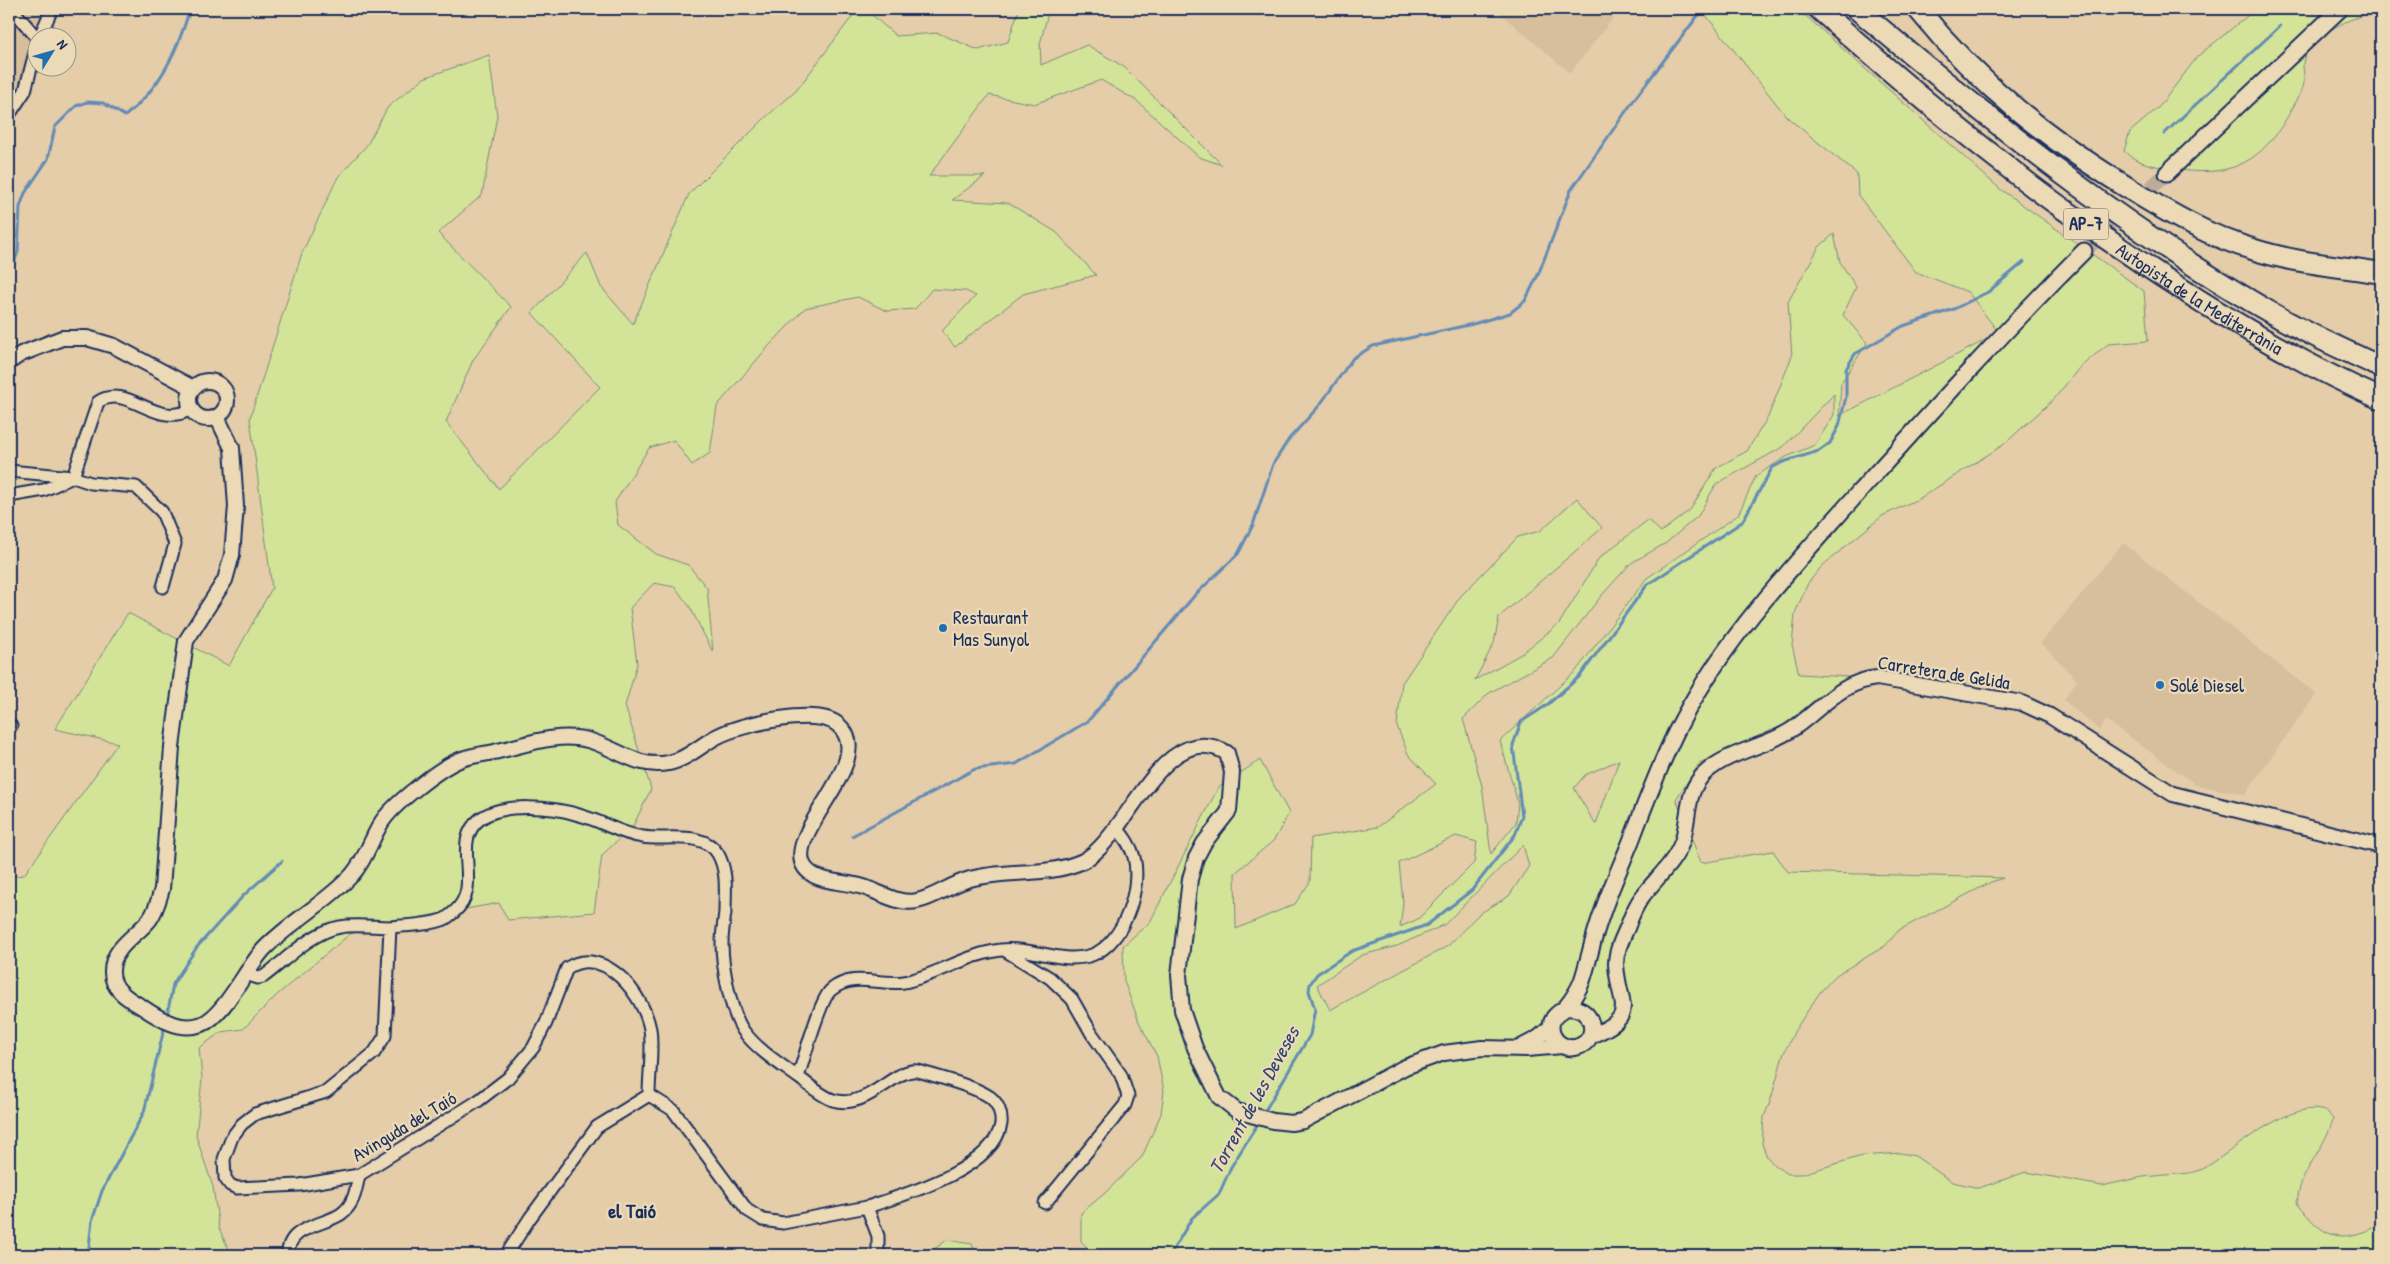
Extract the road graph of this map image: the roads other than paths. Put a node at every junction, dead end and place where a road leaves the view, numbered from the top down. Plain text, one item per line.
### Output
1 (12, 9) edge
2 (52, 9) edge
3 (1819, 9) edge
4 (1858, 9) edge
5 (1918, 9) edge
6 (1933, 9) edge
7 (2340, 9) edge
8 (28, 28) edge
9 (43, 28) edge
10 (28, 76) edge
11 (9, 116) edge
12 (2167, 172) tunnel mouth
13 (2084, 251) tunnel mouth
14 (2381, 263) edge
15 (2381, 272) edge
16 (9, 362) edge
17 (2381, 368) edge
18 (192, 388) junction
19 (2381, 400) edge
20 (190, 409) junction
21 (217, 417) junction
22 (9, 471) edge
23 (73, 477) junction
24 (9, 496) edge
25 (163, 587) dead end
26 (1117, 828) junction
27 (2381, 846) edge
28 (390, 927) junction
29 (1003, 949) junction
30 (245, 974) junction
31 (1582, 980) junction
32 (1565, 1008) junction
33 (1587, 1015) junction
34 (1620, 1016) junction
35 (1551, 1026) junction
36 (1590, 1036) junction
37 (1562, 1046) junction
38 (1518, 1048) junction
39 (798, 1077) junction
40 (649, 1095) junction
41 (359, 1175) junction
42 (1045, 1203) dead end
43 (867, 1207) junction
44 (288, 1255) edge
45 (506, 1255) edge
46 (878, 1255) edge

1 - 8 street
2 - 9 street
3 - 19 highway, Autopista de la Mediterrània / AP-7
4 - 17 highway, Autopista de la Mediterrània / AP-7
5 - 15 highway
6 - 14 highway
7 - 12 main road
10 - 11 street
13 - 31 main road
16 - 18 street
18 - 20 street
18 - 21 street
20 - 21 street
20 - 23 street
21 - 30 street
22 - 23 street
23 - 24 street
23 - 25 street
26 - 29 street
26 - 30 street
26 - 38 street
27 - 34 street, Carretera de Gelida
28 - 30 street
28 - 39 street
28 - 41 street, Avinguda del Taió
29 - 39 street
29 - 42 street
31 - 32 main road
31 - 33 main road
32 - 33 main road
32 - 35 main road
33 - 34 street
33 - 36 main road
34 - 36 street
35 - 37 main road
35 - 38 street
36 - 37 main road
37 - 38 street
39 - 43 street
40 - 41 street, Avinguda del Taió
40 - 43 street
40 - 45 street
41 - 44 street
43 - 46 street

